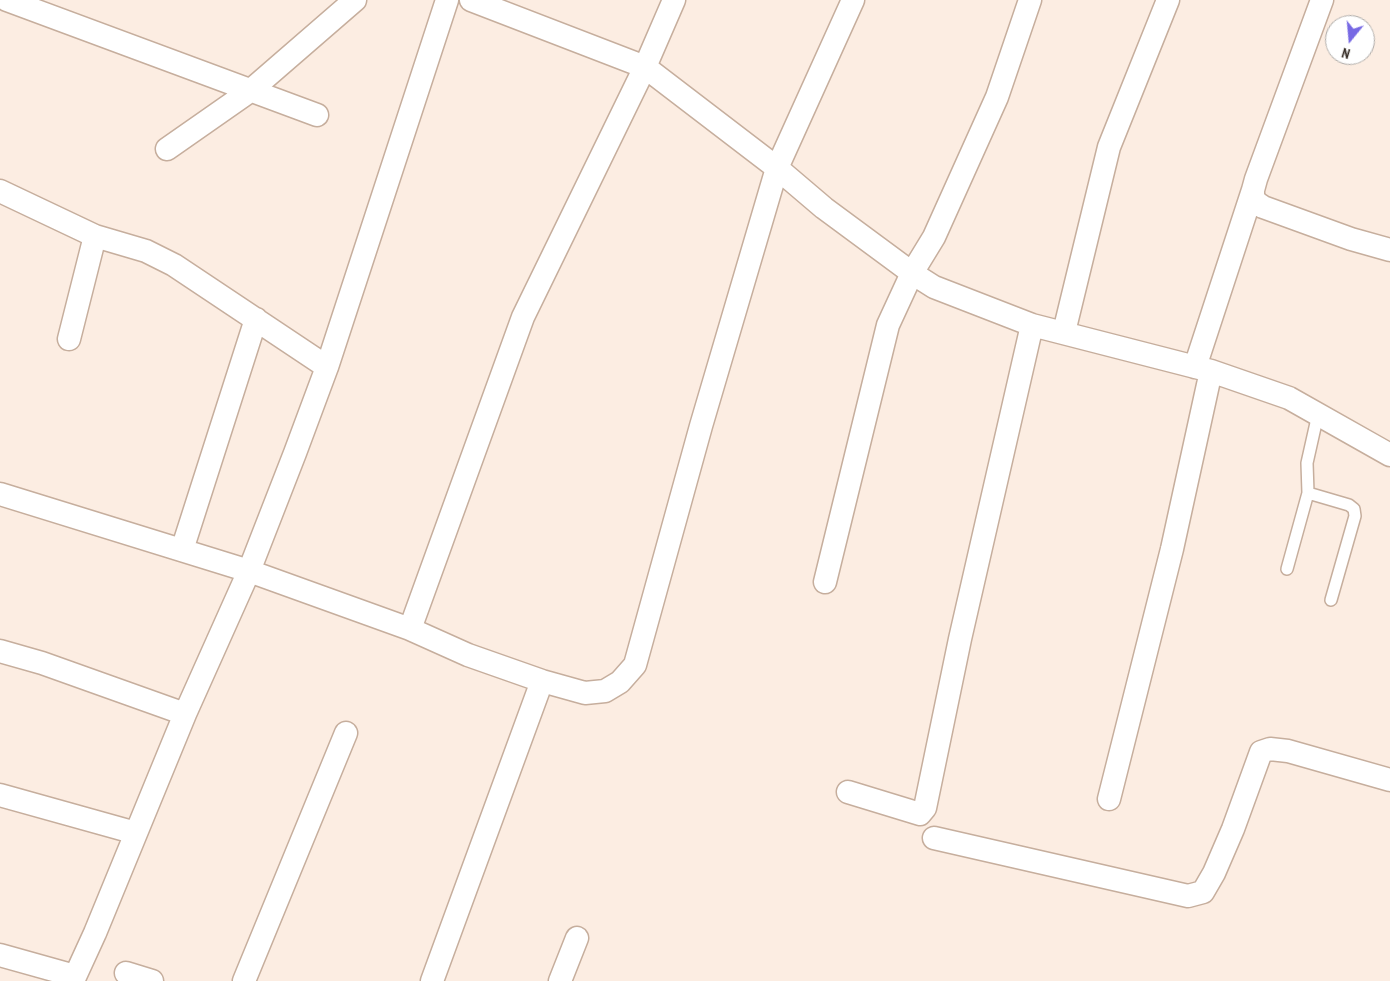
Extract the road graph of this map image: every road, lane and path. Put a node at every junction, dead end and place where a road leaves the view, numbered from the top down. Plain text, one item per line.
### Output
1 (7, 0) edge
2 (354, 0) edge
3 (447, 0) edge
4 (471, 0) edge
5 (674, 0) edge
6 (852, 0) edge
7 (1030, 0) edge
8 (1168, 0) edge
9 (1322, 0) edge
10 (645, 68) junction
11 (250, 91) junction
12 (317, 115) dead end
13 (167, 149) dead end
14 (776, 168) junction
15 (1252, 190) junction
16 (0, 191) edge
17 (95, 236) junction
18 (1390, 250) edge
19 (912, 273) junction
20 (256, 319) junction
21 (1032, 325) junction
22 (1064, 332) junction
23 (69, 340) dead end
24 (327, 366) junction
25 (1203, 369) junction
26 (1318, 414) junction
27 (1390, 456) edge
28 (1308, 492) junction
29 (0, 494) edge
30 (182, 550) junction
31 (1287, 569) dead end
32 (249, 571) junction
33 (825, 582) dead end
34 (1331, 600) dead end
35 (410, 629) junction
36 (0, 651) edge
37 (542, 681) junction
38 (185, 714) junction
39 (346, 733) dead end
40 (1390, 780) edge
41 (848, 792) dead end
42 (0, 795) edge
43 (1109, 799) dead end
44 (136, 834) junction
45 (934, 838) dead end
46 (577, 938) dead end
47 (0, 955) edge
48 (126, 973) dead end
49 (74, 979) edge
50 (152, 981) edge
51 (244, 981) edge
52 (432, 981) edge
53 (560, 981) edge

1 - 11 street
2 - 11 street
3 - 24 street
4 - 10 street
5 - 10 street
6 - 14 street
7 - 19 street
8 - 22 street
9 - 15 street
10 - 14 street
10 - 35 street
11 - 12 street
11 - 13 street
14 - 19 street
14 - 37 street
15 - 18 street
15 - 25 street
16 - 17 street
17 - 20 street
17 - 23 street
19 - 21 street
19 - 33 street
20 - 24 street
20 - 30 street
21 - 22 street
21 - 41 street
22 - 25 street
24 - 32 street
25 - 26 street
25 - 43 street
26 - 27 street
26 - 28 lane
28 - 31 lane
28 - 34 lane
29 - 30 street
30 - 32 street
32 - 35 street
32 - 38 street
35 - 37 street
36 - 38 street
37 - 52 street
38 - 44 street
39 - 51 street
40 - 45 street
42 - 44 street
44 - 49 street
46 - 53 street
47 - 49 street
48 - 50 street

